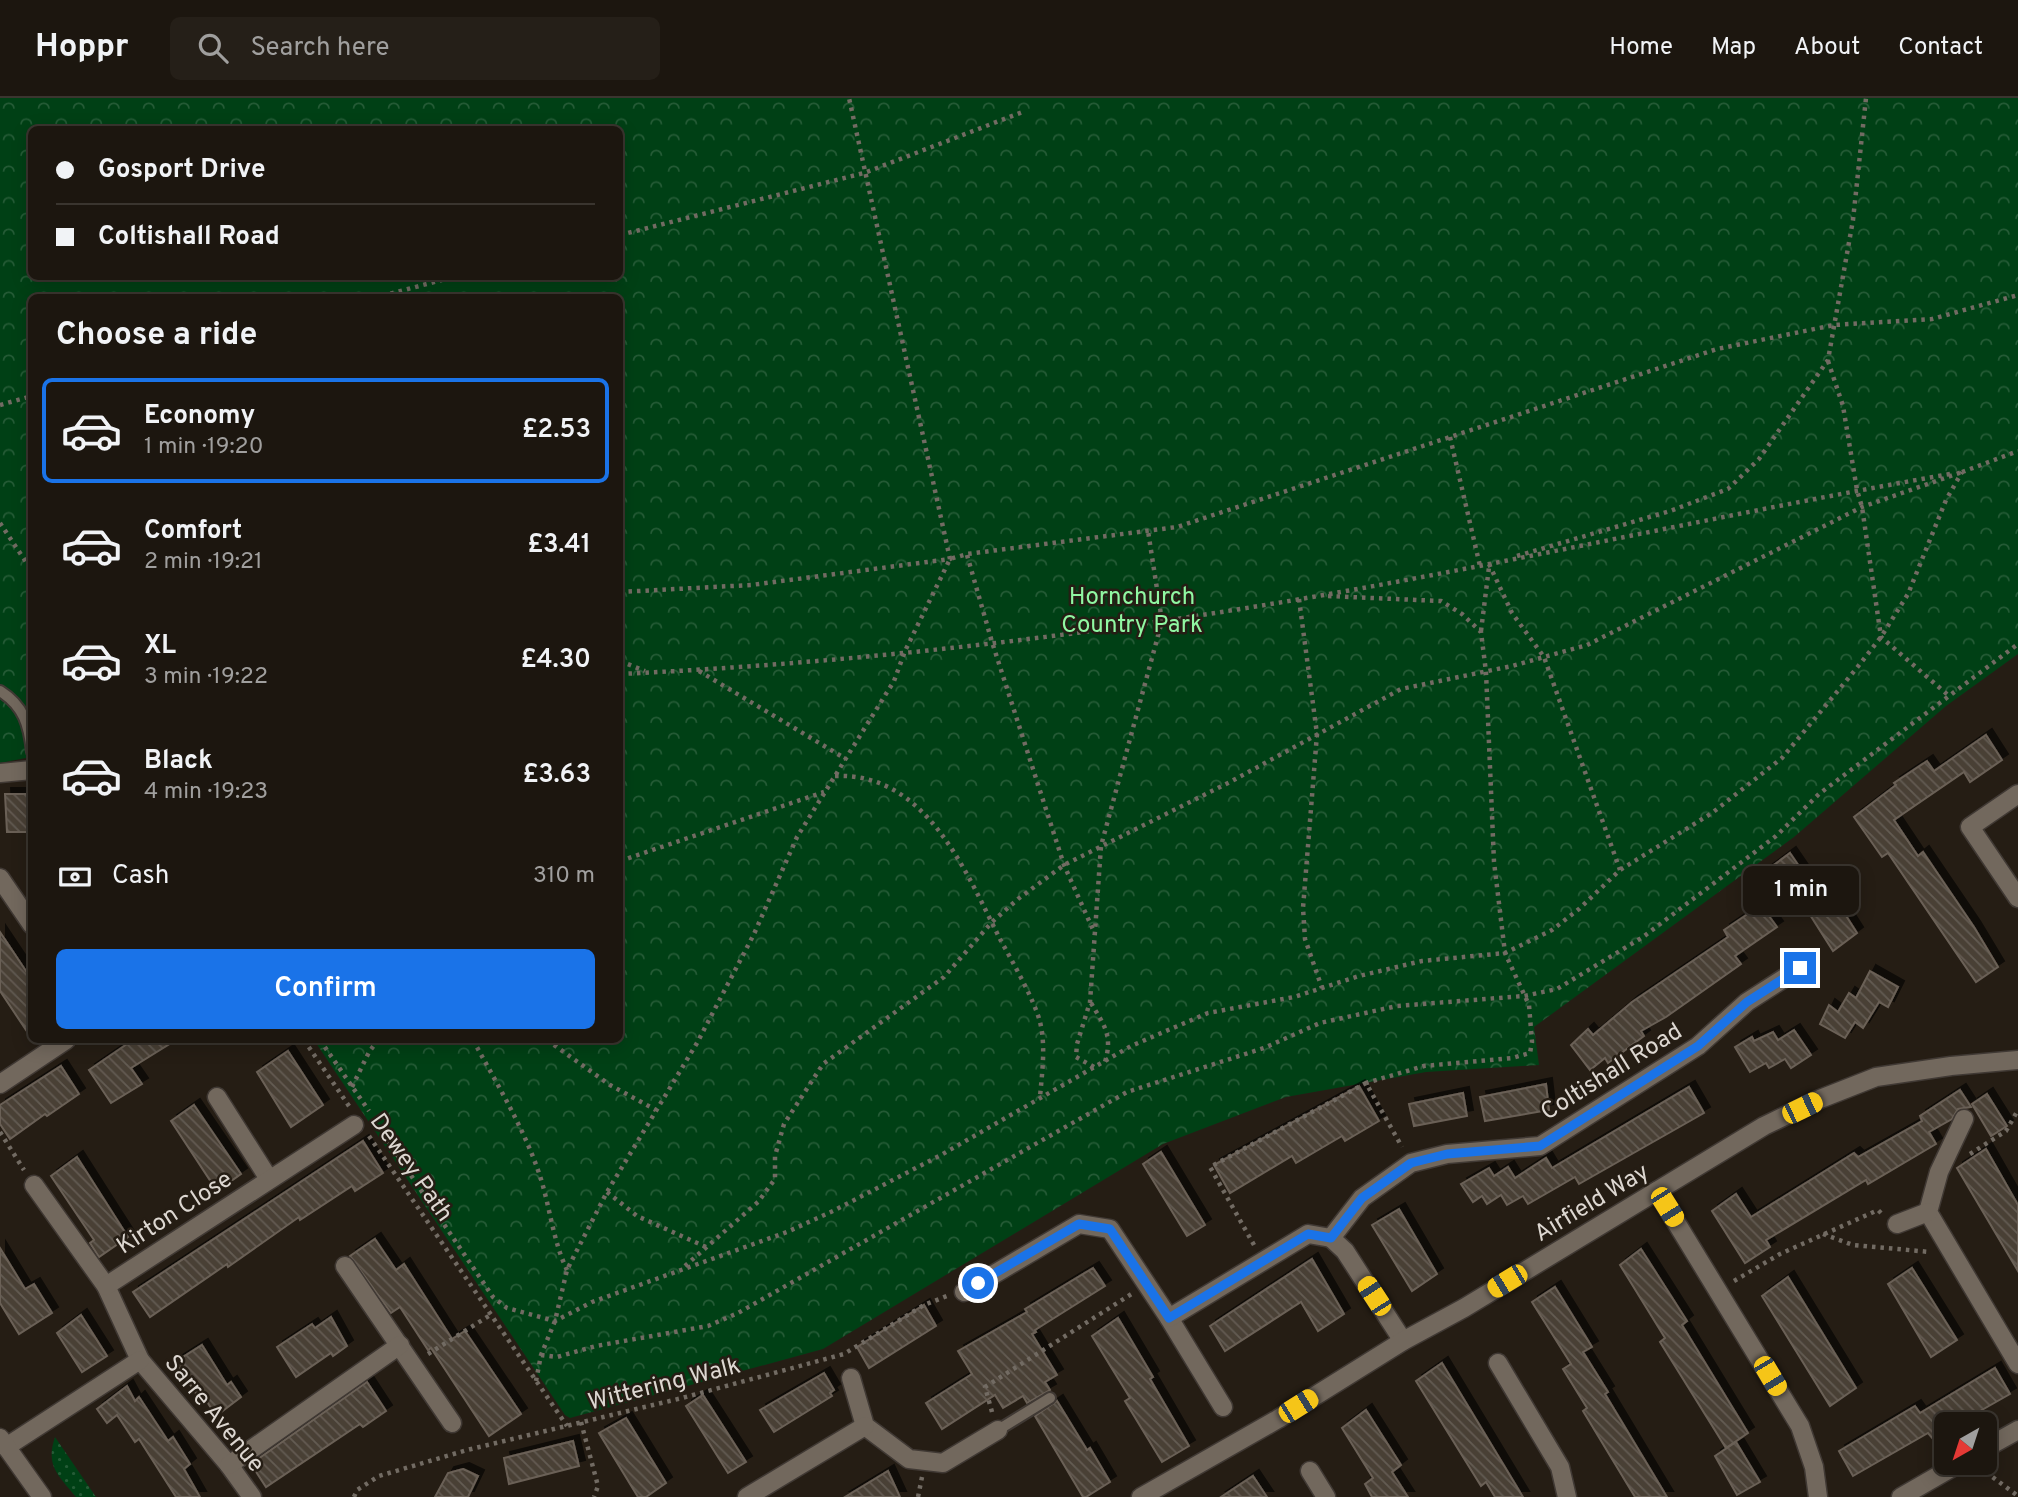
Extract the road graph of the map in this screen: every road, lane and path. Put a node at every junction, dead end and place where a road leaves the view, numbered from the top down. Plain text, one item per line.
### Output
1 (849, 98) edge
2 (1866, 98) edge
3 (1025, 111) dead end
4 (864, 173) junction
5 (623, 234) edge
6 (442, 280) edge
7 (389, 294) edge
8 (2018, 295) edge
9 (1834, 325) junction
10 (1828, 360) junction
11 (28, 397) edge
12 (0, 405) edge
13 (1450, 438) junction
14 (2018, 451) edge
15 (1962, 472) junction
16 (1857, 490) junction
17 (1862, 507) junction
18 (0, 523) edge
19 (1148, 531) junction
20 (967, 554) junction
21 (950, 559) junction
22 (1489, 564) junction
23 (28, 565) edge
24 (1480, 566) junction
25 (623, 592) edge
26 (1321, 595) junction
27 (1299, 599) junction
28 (1161, 621) junction
29 (1481, 632) junction
30 (1881, 637) junction
31 (992, 642) junction
32 (2018, 644) edge
33 (905, 652) junction
34 (1544, 657) junction
35 (623, 662) edge
36 (698, 670) junction
37 (1486, 671) junction
38 (649, 673) junction
39 (623, 674) edge
40 (0, 691) edge
41 (1948, 695) junction
42 (28, 726) edge
43 (1317, 733) junction
44 (846, 759) junction
45 (28, 770) edge
46 (0, 773) edge
47 (835, 776) junction
48 (826, 791) junction
49 (2018, 794) edge
50 (1101, 846) junction
51 (623, 861) edge
52 (1064, 864) junction
53 (1620, 870) junction
54 (0, 878) edge
55 (2018, 898) edge
56 (28, 919) edge
57 (992, 922) junction
58 (1095, 935) junction
59 (1505, 953) junction
60 (1800, 968) dead end
61 (1322, 988) junction
62 (1524, 996) junction
63 (1090, 1002) junction
64 (62, 1043) edge
65 (306, 1043) edge
66 (322, 1043) edge
67 (376, 1043) edge
68 (475, 1043) edge
69 (551, 1043) edge
70 (2018, 1060) edge
71 (1105, 1062) junction
72 (1095, 1068) junction
73 (1366, 1083) junction
74 (0, 1084) edge
75 (352, 1087) junction
76 (217, 1097) dead end
77 (1040, 1097) junction
78 (656, 1110) junction
79 (2018, 1110) edge
80 (1964, 1119) dead end
81 (358, 1123) junction
82 (0, 1132) edge
83 (1411, 1163) junction
84 (1939, 1172) junction
85 (269, 1179) junction
86 (34, 1185) joint
87 (1657, 1191) junction
88 (607, 1192) junction
89 (1928, 1212) junction
90 (1897, 1224) joint
91 (1822, 1233) junction
92 (1331, 1238) junction
93 (706, 1247) junction
94 (1952, 1253) junction
95 (1263, 1262) junction
96 (345, 1266) dead end
97 (681, 1269) junction
98 (567, 1270) junction
99 (1147, 1285) junction
100 (106, 1286) junction
101 (971, 1288) joint
102 (1719, 1291) junction
103 (492, 1314) junction
104 (1169, 1318) junction
105 (555, 1321) junction
106 (1403, 1341) junction
107 (400, 1345) junction
108 (541, 1355) junction
109 (140, 1360) junction
110 (1498, 1363) dead end
111 (412, 1364) junction
112 (2018, 1364) edge
113 (851, 1378) dead end
114 (536, 1381) junction
115 (1050, 1398) dead end
116 (1223, 1407) dead end
117 (581, 1422) junction
118 (452, 1423) dead end
119 (567, 1426) junction
120 (866, 1426) junction
121 (998, 1430) junction
122 (2018, 1430) edge
123 (3, 1442) edge
124 (1997, 1442) edge
125 (229, 1465) junction
126 (1310, 1471) dead end
127 (1939, 1475) edge
128 (1989, 1475) edge
129 (2018, 1496) edge
130 (42, 1497) edge
131 (252, 1497) edge
132 (354, 1497) edge
133 (594, 1497) edge
134 (747, 1497) edge
135 (1141, 1497) edge
136 (1326, 1497) edge
137 (1567, 1497) edge
138 (1818, 1497) edge
139 (1901, 1497) edge

1 - 4 path
2 - 9 path
3 - 4 path
4 - 5 path
4 - 21 path
6 - 7 path
8 - 9 path
9 - 10 path
9 - 13 path
10 - 16 path
10 - 22 path
11 - 12 path
13 - 19 path
13 - 24 path
14 - 15 path
15 - 16 path
15 - 17 path
15 - 30 path
16 - 17 path
16 - 22 path
17 - 30 path
17 - 34 path
18 - 23 path
19 - 20 path
19 - 28 path
20 - 21 path
20 - 31 path
21 - 25 path
21 - 33 path
22 - 24 path
22 - 29 path
22 - 34 path
24 - 26 path
26 - 27 path
26 - 29 path
27 - 28 path
27 - 43 path
28 - 31 path
28 - 50 path
29 - 37 path
30 - 41 path
30 - 53 path
31 - 33 path
31 - 52 path
32 - 41 path
33 - 36 path
33 - 44 path
34 - 37 path
34 - 53 path
35 - 38 path
36 - 38 path
36 - 44 path
37 - 43 path
37 - 59 path
38 - 39 path
40 - 42 lane
41 - 62 path
43 - 50 path
43 - 61 path
44 - 47 path
45 - 46 street
47 - 48 path
47 - 57 path
48 - 51 path
48 - 78 path
49 - 55 street
50 - 52 path
50 - 58 path
52 - 57 path
52 - 58 path
53 - 59 path
54 - 56 street
57 - 77 path
57 - 93 path
58 - 63 path
59 - 61 path
59 - 62 path
60 - 83 street, Coltishall Road
61 - 71 path
62 - 73 path
62 - 108 path
63 - 71 path
63 - 72 path
64 - 74 street
65 - 81 path, Dewey Path
66 - 75 path
67 - 75 path
68 - 98 path
69 - 78 path
70 - 87 street, Airfield Way
71 - 72 path
72 - 77 path
73 - 83 path
73 - 95 path
75 - 105 path
76 - 85 street, Kirton Close
77 - 97 path
78 - 88 path
79 - 84 path
80 - 84 street
81 - 85 street, Kirton Close
81 - 103 path, Dewey Path
82 - 86 path
83 - 92 street, Coltishall Road
84 - 89 street
85 - 100 street, Kirton Close
86 - 100 street, Sarre Avenue
87 - 102 street
87 - 106 street, Airfield Way
88 - 93 path
88 - 98 path
89 - 90 street
89 - 94 street
90 - 91 path
91 - 94 path
91 - 102 path
92 - 95 street
92 - 106 street
93 - 97 path
94 - 112 street
95 - 104 street
96 - 107 street
97 - 105 path
98 - 105 path
99 - 101 street
99 - 104 street
99 - 121 path
100 - 109 street, Sarre Avenue
101 - 117 path, Wittering Walk
102 - 138 street
103 - 111 path
103 - 114 path, Dewey Path
104 - 116 street
105 - 108 path
106 - 135 street, Airfield Way
107 - 111 street
107 - 125 street
108 - 114 path
109 - 123 street, Sarre Avenue
109 - 125 street, Sarre Avenue
110 - 137 street
111 - 118 street
113 - 120 street
114 - 119 path, Dewey Path
115 - 121 lane
117 - 119 path, Wittering Walk
117 - 133 path
119 - 132 path, Wittering Walk
120 - 121 street
120 - 134 street
122 - 124 street
123 - 130 street
125 - 131 street, Sarre Avenue
126 - 136 street
127 - 139 street
128 - 129 path

